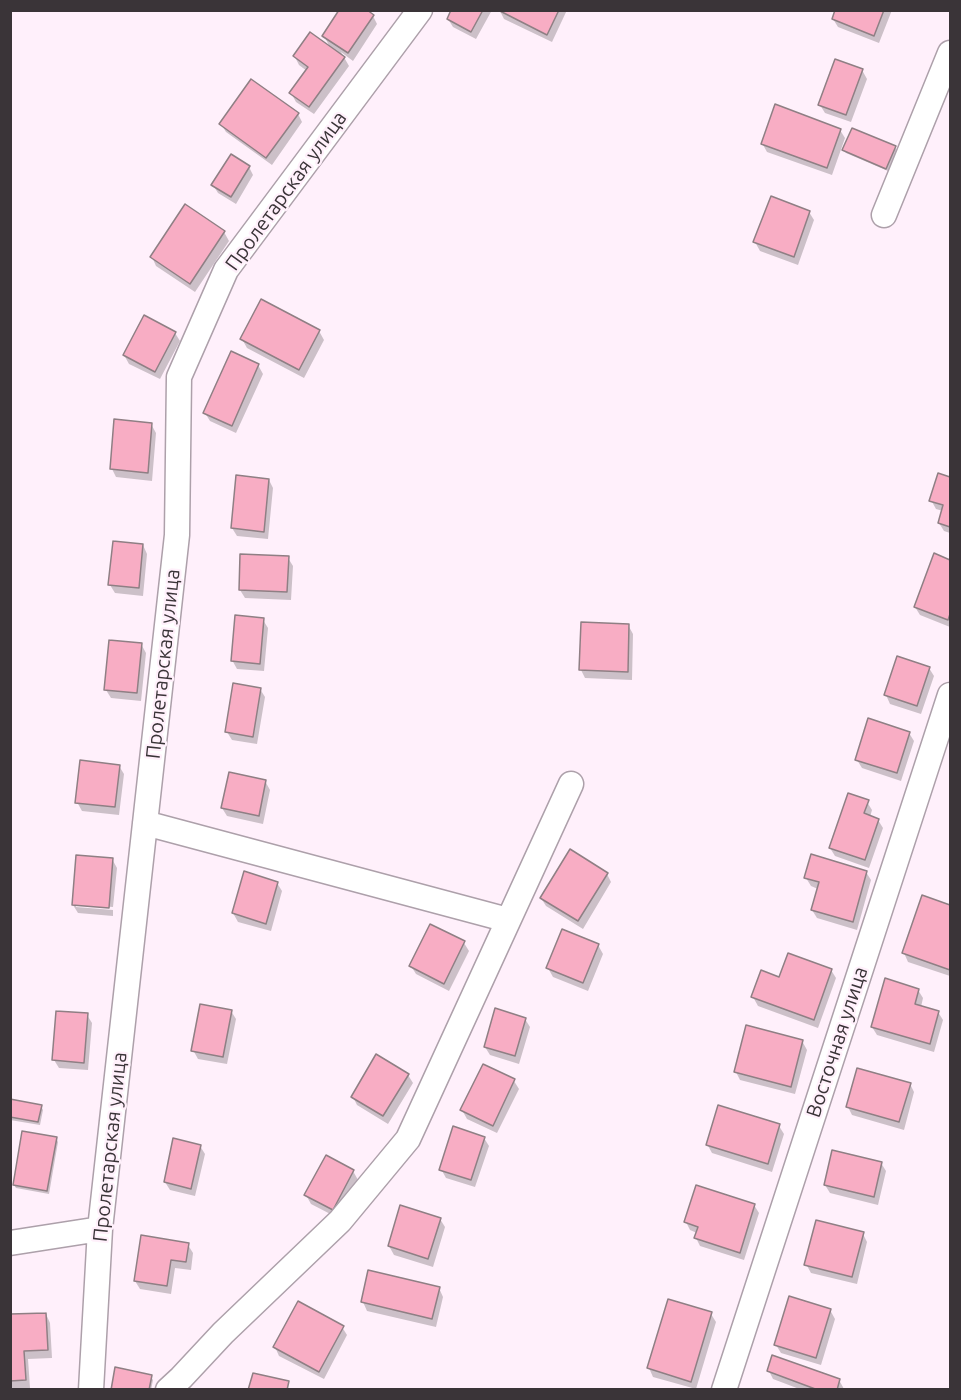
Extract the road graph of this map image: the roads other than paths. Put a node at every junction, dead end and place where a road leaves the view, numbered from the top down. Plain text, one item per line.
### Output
1 (420, 10) edge
2 (951, 53) edge
3 (884, 215) dead end
4 (951, 695) edge
5 (571, 784) dead end
6 (145, 823) junction
7 (508, 920) junction
8 (100, 1229) junction
9 (10, 1243) edge
10 (91, 1389) edge
11 (168, 1389) edge
12 (724, 1389) edge

1 - 6 street, Пролетарская улица
2 - 3 street
4 - 12 street, Восточная улица
5 - 7 street
6 - 7 street
6 - 8 street, Пролетарская улица
7 - 11 street
8 - 9 street
8 - 10 street, Пролетарская улица

